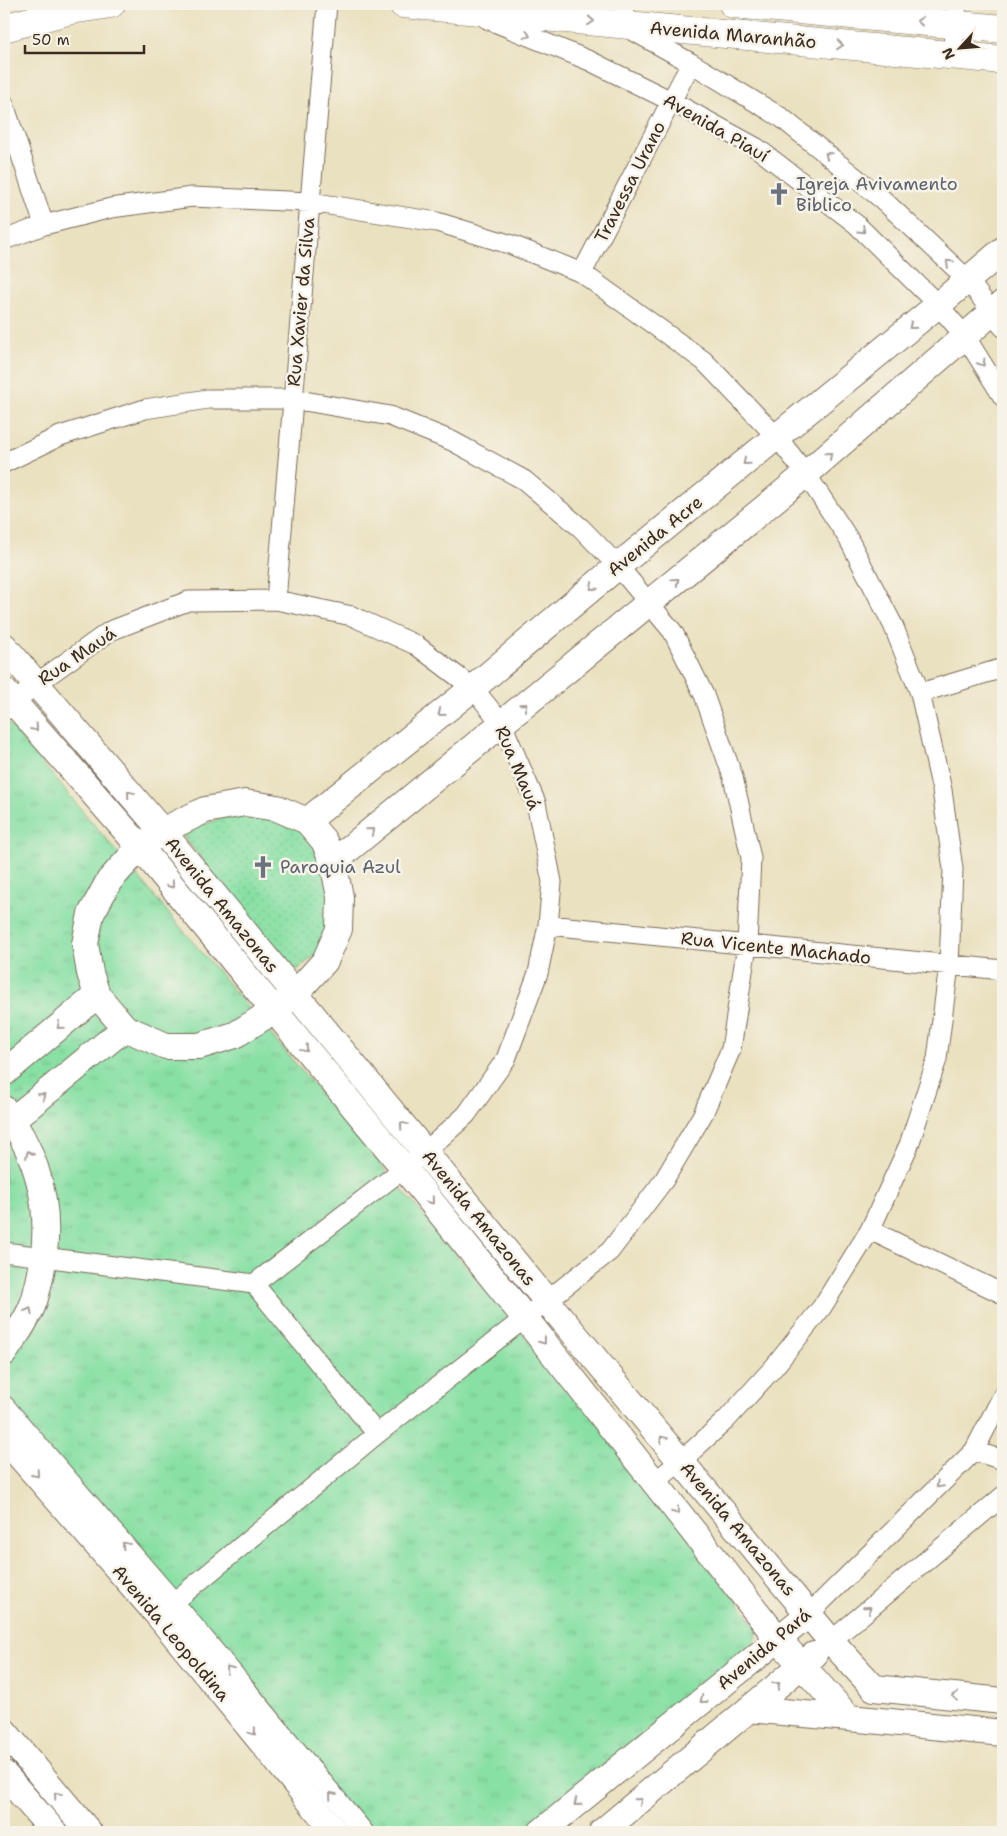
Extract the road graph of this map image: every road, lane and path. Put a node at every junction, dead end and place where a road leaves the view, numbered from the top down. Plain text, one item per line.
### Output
1 (111, 4) edge
2 (327, 4) edge
3 (403, 4) edge
4 (733, 4) edge
5 (465, 10) junction
6 (623, 14) edge
7 (956, 14) edge
8 (4, 28) edge
9 (1003, 29) edge
10 (952, 56) junction
11 (1003, 60) edge
12 (691, 63) junction
13 (671, 101) junction
14 (4, 104) edge
15 (310, 202) junction
16 (44, 225) junction
17 (4, 240) edge
18 (1003, 250) edge
19 (582, 273) junction
20 (968, 280) junction
21 (938, 305) junction
22 (1000, 314) edge
23 (965, 336) junction
24 (1003, 397) edge
25 (293, 399) junction
26 (776, 437) junction
27 (4, 463) edge
28 (806, 474) junction
29 (618, 566) junction
30 (276, 600) junction
31 (649, 603) junction
32 (4, 646) edge
33 (1003, 668) edge
34 (36, 684) junction
35 (472, 688) junction
36 (920, 693) junction
37 (7, 702) edge
38 (502, 724) junction
39 (307, 821) junction
40 (162, 832) junction
41 (140, 847) junction
42 (334, 862) junction
43 (548, 925) junction
44 (747, 946) junction
45 (949, 966) junction
46 (1003, 970) edge
47 (294, 994) junction
48 (97, 995) junction
49 (274, 1011) junction
50 (125, 1028) junction
51 (4, 1073) edge
52 (7, 1119) edge
53 (424, 1152) junction
54 (404, 1168) junction
55 (870, 1230) junction
56 (4, 1252) edge
57 (45, 1257) junction
58 (254, 1284) junction
59 (1003, 1294) edge
60 (546, 1300) junction
61 (525, 1318) junction
62 (4, 1353) edge
63 (1003, 1395) edge
64 (4, 1405) edge
65 (377, 1434) junction
66 (4, 1438) edge
67 (974, 1451) junction
68 (1003, 1460) edge
69 (681, 1461) junction
70 (653, 1483) junction
71 (1003, 1496) edge
72 (174, 1602) junction
73 (808, 1614) junction
74 (778, 1639) junction
75 (831, 1641) junction
76 (801, 1666) junction
77 (1003, 1701) edge
78 (749, 1709) junction
79 (849, 1718) junction
80 (1003, 1733) edge
81 (6, 1740) edge
82 (4, 1774) edge
83 (54, 1832) edge
84 (89, 1832) edge
85 (335, 1832) edge
86 (364, 1832) edge
87 (541, 1832) edge
88 (602, 1832) edge

1 - 8 main road
2 - 15 street, Rua Xavier da Silva
3 - 5 main road, Avenida Maranhão
7 -> 4 main road, Avenida Maranhão
5 -> 6 main road, Avenida Maranhão
5 -> 13 street, Avenida Piauí
6 -> 10 main road, Avenida Maranhão
6 - 12 street
7 - 9 main road, Avenida Maranhão
7 - 10 street
10 - 11 main road, Avenida Maranhão
12 - 13 street, Travessa Urano
20 -> 12 street
13 - 19 street, Travessa Urano
13 -> 21 street, Avenida Piauí
14 - 16 street
15 - 16 street
15 - 19 street
15 - 25 street, Rua Xavier da Silva
16 - 17 street
18 - 20 main road, Avenida Acre
19 - 26 street
20 - 21 main road, Avenida Acre
20 - 22 street
21 - 23 street, Avenida Piauí
21 -> 26 main road, Avenida Acre
22 - 23 main road
23 -> 24 street, Avenida Piauí
28 -> 23 main road
25 - 27 street
25 - 29 street
25 - 30 street, Rua Xavier da Silva
26 - 28 street
26 -> 29 main road, Avenida Acre
31 -> 28 main road
28 - 36 street
29 - 31 street
29 -> 35 main road, Avenida Acre
30 - 34 street, Rua Mauá
30 - 35 street, Rua Mauá
38 -> 31 main road
31 - 44 street
32 - 34 main road, Avenida Amazonas
33 - 36 street
34 - 37 street, Rua Mauá
40 -> 34 main road, Avenida Amazonas
35 - 38 street, Rua Mauá
35 -> 39 main road, Avenida Acre
36 - 45 street
37 -> 41 main road, Avenida Amazonas
42 -> 38 main road
38 - 43 street, Rua Mauá
39 - 40 main road
39 - 42 main road
40 - 41 main road
40 - 47 main road, Avenida Amazonas
41 - 48 main road
41 -> 49 main road, Avenida Amazonas
42 - 47 main road
43 - 44 street, Rua Vicente Machado
43 - 53 street, Rua Mauá
44 - 45 street, Rua Vicente Machado
44 - 60 street
45 - 46 street, Rua Vicente Machado
45 - 55 street
47 - 49 main road
53 -> 47 main road, Avenida Amazonas
48 - 50 main road
48 -> 51 main road
49 - 50 main road
49 -> 54 main road, Avenida Amazonas
52 -> 50 main road
57 -> 52 main road
53 - 54 street, Rua Mauá
53 - 60 main road, Avenida Amazonas
54 - 58 street, Rua Mauá
54 -> 61 main road, Avenida Amazonas
55 - 59 street
55 - 69 street
56 - 57 street
57 - 58 street
62 -> 57 main road
58 - 65 street
60 - 61 street
69 -> 60 main road, Avenida Amazonas
61 - 65 street
61 -> 70 main road, Avenida Amazonas
63 - 67 street, Avenida Pará
72 -> 64 street
65 - 72 street
66 -> 85 main road, Avenida Leopoldina
67 - 68 street
67 -> 73 street, Avenida Pará
69 - 70 street
69 - 73 main road, Avenida Amazonas
70 -> 74 main road, Avenida Amazonas
75 -> 71 street, Avenida Pará
86 -> 72 street
73 - 74 main road, Avenida Pará
73 - 75 main road, Avenida Amazonas
74 - 76 main road, Avenida Amazonas
74 -> 87 main road, Avenida Pará
75 - 76 main road, Avenida Pará
77 -> 75 main road, Avenida Amazonas
78 -> 76 main road, Avenida Pará
76 - 79 main road, Avenida Amazonas
78 - 79 main road
88 -> 78 main road, Avenida Pará
79 - 80 main road
84 -> 81 main road
82 - 83 main road

